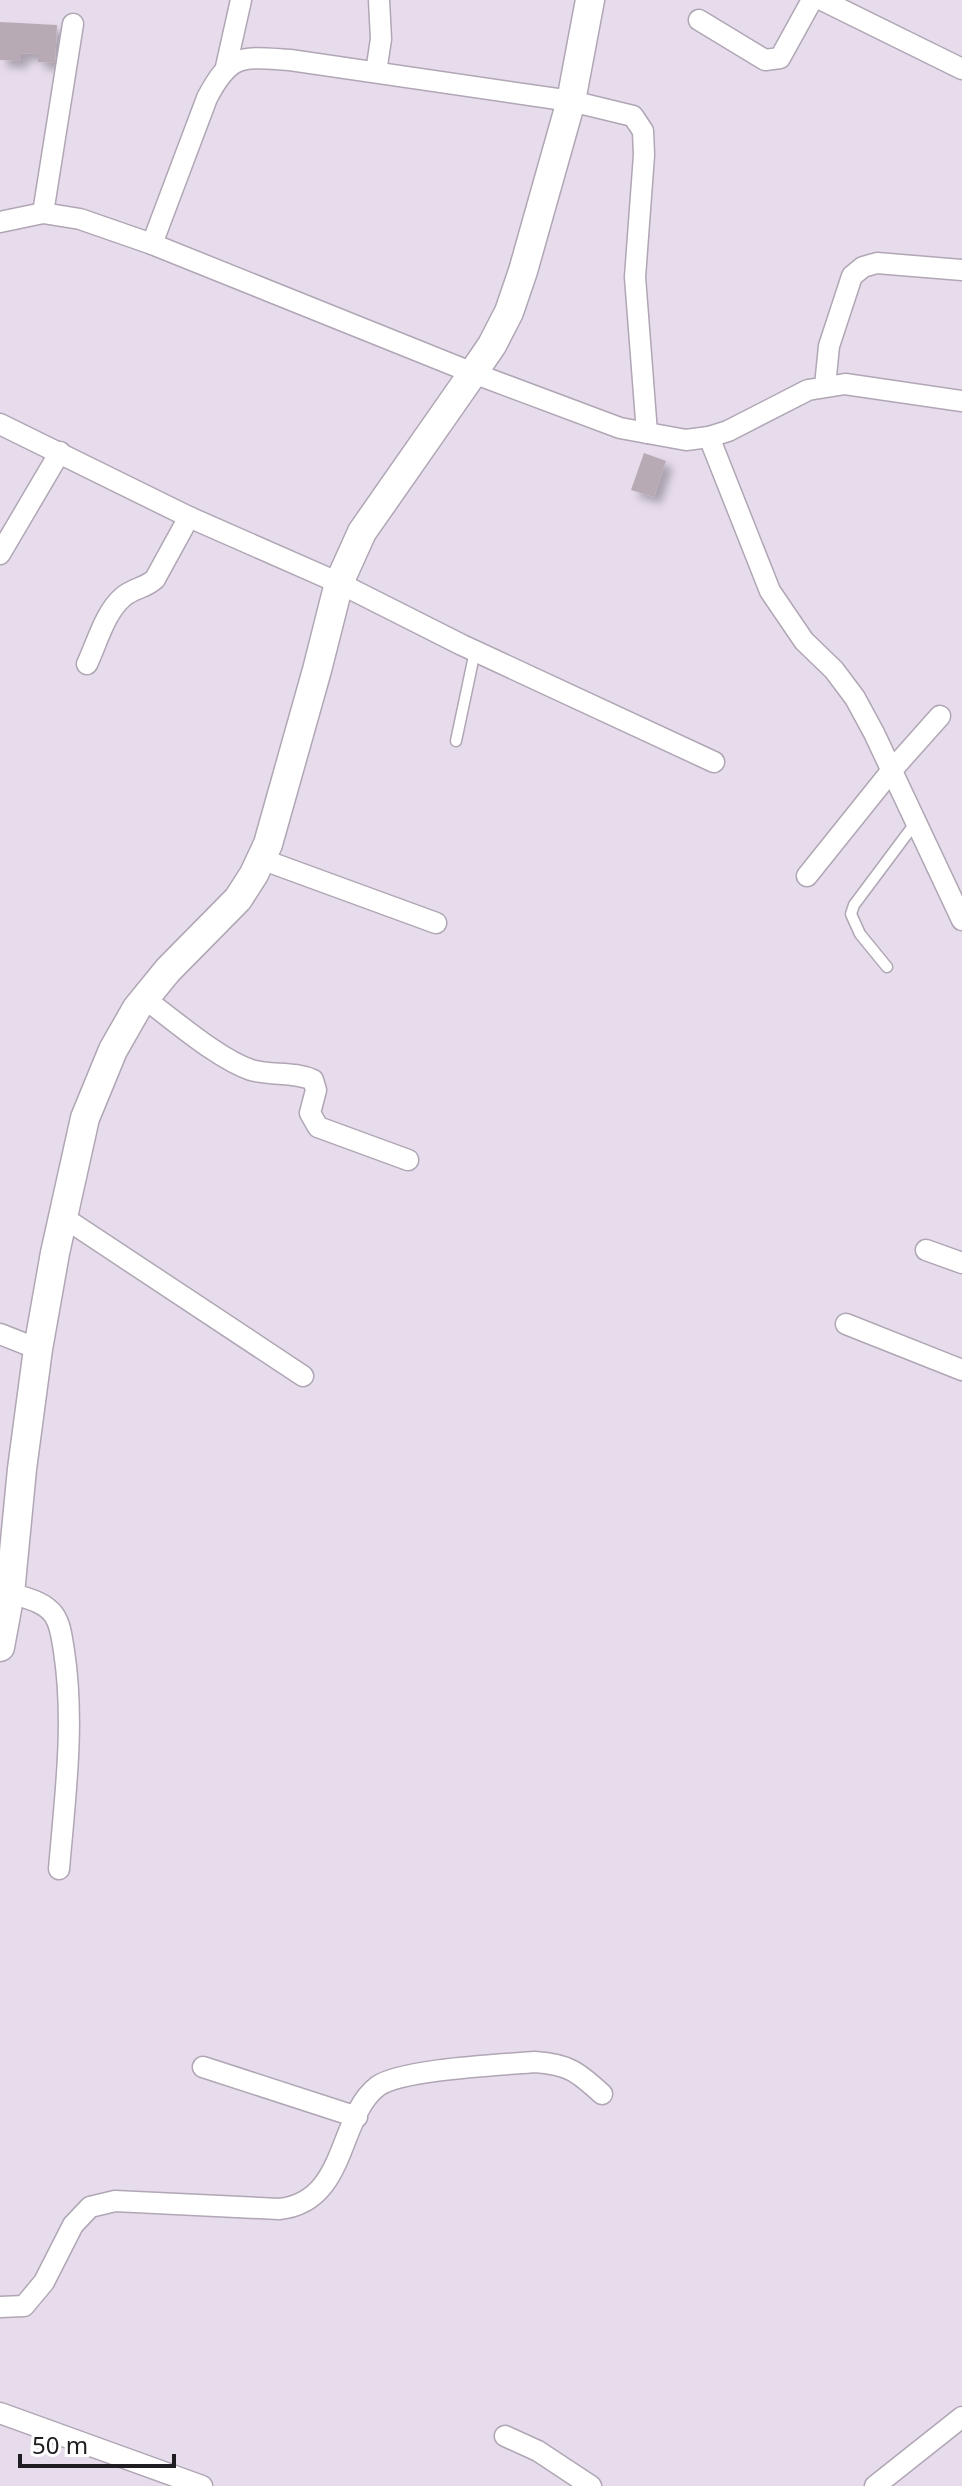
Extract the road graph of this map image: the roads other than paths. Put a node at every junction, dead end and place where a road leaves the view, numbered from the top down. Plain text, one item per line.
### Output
1 (241, 0) edge
2 (379, 0) edge
3 (590, 0) edge
4 (812, 0) edge
5 (822, 0) edge
6 (699, 20) dead end
7 (73, 24) dead end
8 (226, 67) junction
9 (962, 69) edge
10 (376, 72) junction
11 (571, 101) junction
12 (43, 213) junction
13 (0, 222) edge
14 (152, 244) junction
15 (962, 270) edge
16 (473, 373) junction
17 (825, 386) junction
18 (962, 401) edge
19 (2, 429) edge
20 (647, 433) junction
21 (709, 437) junction
22 (60, 452) junction
23 (189, 517) junction
24 (0, 554) edge
25 (339, 583) junction
26 (475, 651) junction
27 (87, 664) dead end
28 (940, 716) dead end
29 (456, 741) dead end
30 (714, 762) dead end
31 (892, 770) junction
32 (916, 822) junction
33 (261, 859) junction
34 (807, 876) dead end
35 (962, 920) edge
36 (436, 923) dead end
37 (887, 967) dead end
38 (145, 999) junction
39 (408, 1160) dead end
40 (63, 1217) junction
41 (926, 1250) dead end
42 (962, 1263) edge
43 (846, 1324) dead end
44 (0, 1334) edge
45 (38, 1349) junction
46 (962, 1370) edge
47 (303, 1376) dead end
48 (7, 1579) edge
49 (0, 1647) edge
50 (59, 1869) dead end
51 (203, 2067) dead end
52 (602, 2094) dead end
53 (357, 2117) junction
54 (0, 2307) edge
55 (0, 2413) edge
56 (962, 2417) edge
57 (505, 2436) dead end
58 (202, 2486) edge
59 (591, 2486) edge
60 (875, 2486) edge

1 - 8 street
2 - 10 street
3 - 11 street
4 - 6 street
5 - 9 street
7 - 12 street
8 - 10 street
8 - 14 street
10 - 11 street
11 - 16 street
11 - 20 street
12 - 13 street
12 - 14 street
14 - 16 street
15 - 17 street
16 - 20 street
16 - 25 street
17 - 18 street
17 - 21 street
19 - 22 street
20 - 21 street
21 - 31 street
22 - 23 street
22 - 24 street
23 - 25 street
23 - 27 street
25 - 26 street
25 - 33 street
26 - 29 lane
26 - 30 street
28 - 31 street
31 - 32 street
31 - 34 street
32 - 35 street
32 - 37 lane
33 - 36 street
33 - 38 street
38 - 39 street
38 - 40 street
40 - 45 street
40 - 47 street
41 - 42 street
43 - 46 street
44 - 45 street
45 - 48 street
48 - 49 street
48 - 50 street
51 - 53 street
52 - 53 street
53 - 54 street
55 - 58 street
56 - 60 street
57 - 59 street

